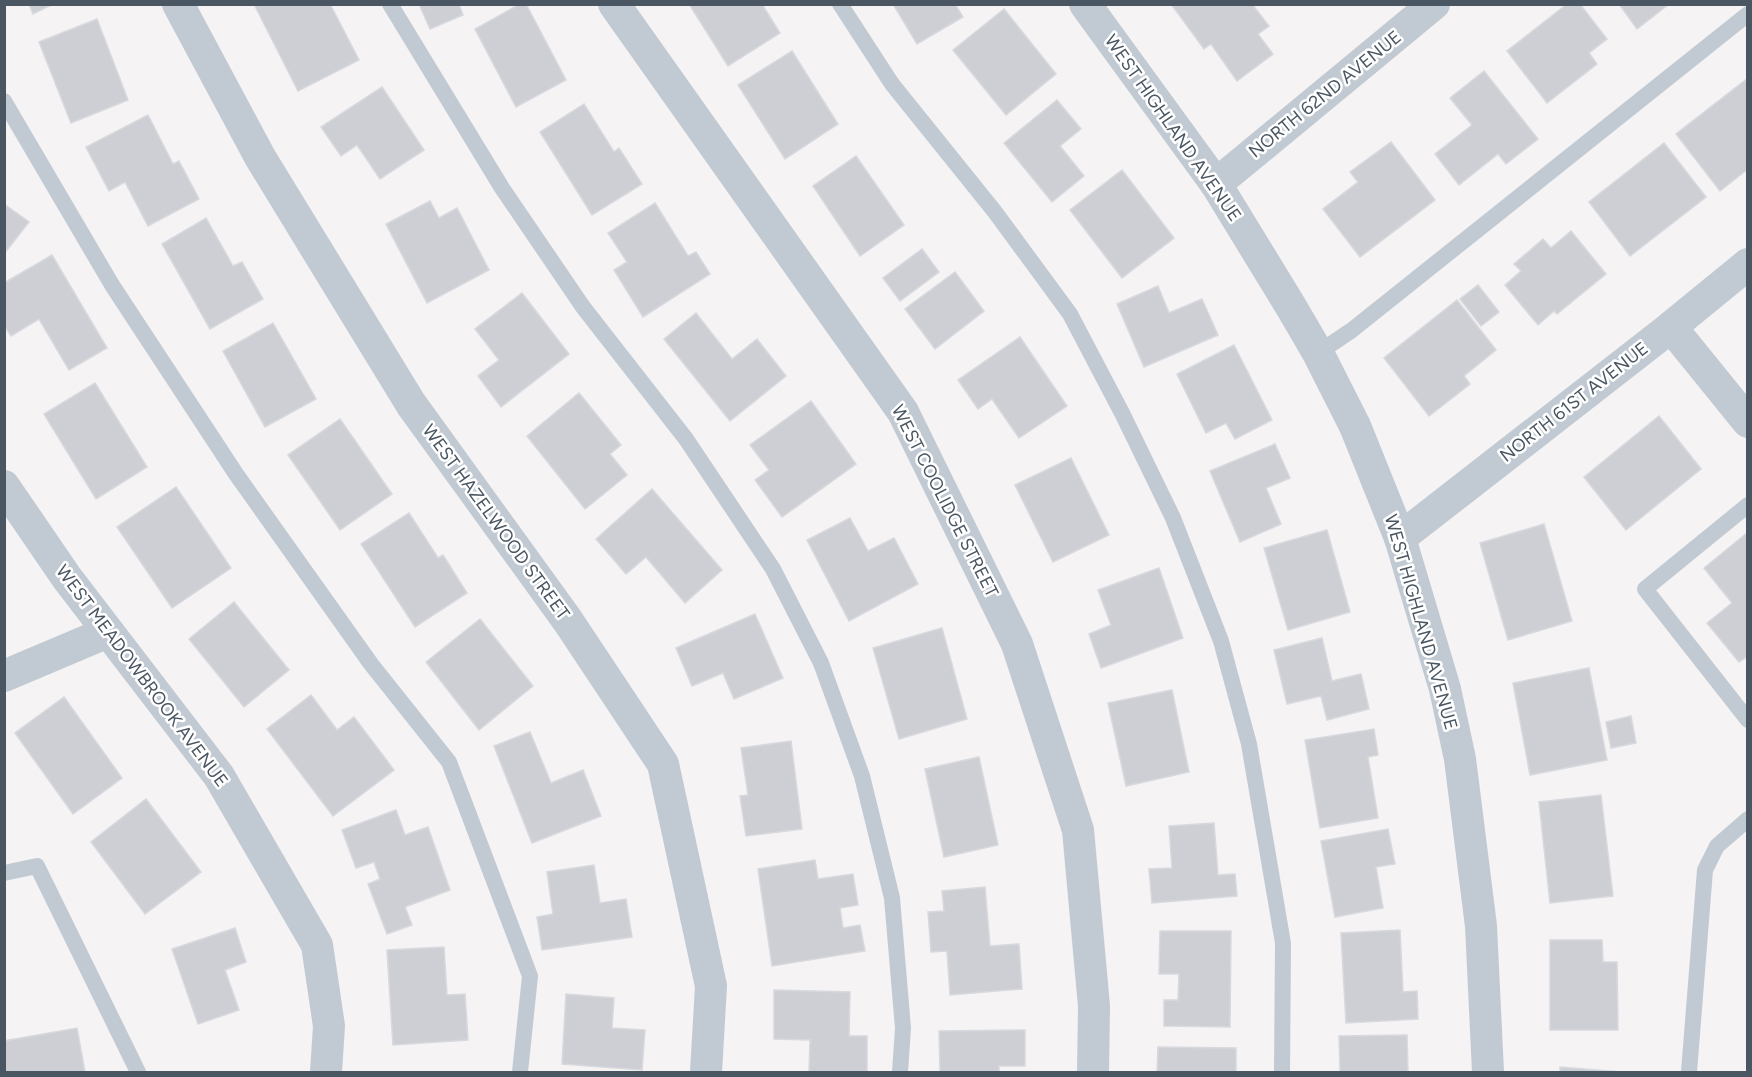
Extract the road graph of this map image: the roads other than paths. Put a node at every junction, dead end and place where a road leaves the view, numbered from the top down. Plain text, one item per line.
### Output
1 (178, 4) edge
2 (390, 4) edge
3 (614, 4) edge
4 (840, 4) edge
5 (1085, 4) edge
6 (1434, 4) edge
7 (1748, 14) edge
8 (4, 101) edge
9 (1216, 184) junction
10 (1748, 264) edge
11 (1671, 327) junction
12 (1318, 353) junction
13 (1748, 422) edge
14 (4, 486) edge
15 (1748, 505) edge
16 (1400, 538) junction
17 (108, 632) junction
18 (4, 676) edge
19 (1748, 720) edge
20 (1748, 819) edge
21 (4, 873) edge
22 (138, 1072) edge
23 (326, 1072) edge
24 (520, 1072) edge
25 (706, 1072) edge
26 (900, 1072) edge
27 (1093, 1072) edge
28 (1282, 1072) edge
29 (1488, 1072) edge
30 (1689, 1072) edge

1 - 25 street, WEST HAZELWOOD STREET
2 - 26 lane
3 - 27 street, WEST COOLIDGE STREET
4 - 28 lane
5 - 9 street, WEST HIGHLAND AVENUE
6 - 9 street, NORTH 62ND AVENUE
7 - 12 lane
8 - 24 lane
9 - 12 street, WEST HIGHLAND AVENUE
10 - 11 street, NORTH 61ST AVENUE
11 - 13 street
11 - 16 street, NORTH 61ST AVENUE
12 - 16 street, WEST HIGHLAND AVENUE
14 - 17 street, WEST MEADOWBROOK AVENUE
15 - 19 lane
16 - 29 street, WEST HIGHLAND AVENUE
17 - 18 street
17 - 23 street, WEST MEADOWBROOK AVENUE
20 - 30 lane
21 - 22 lane

